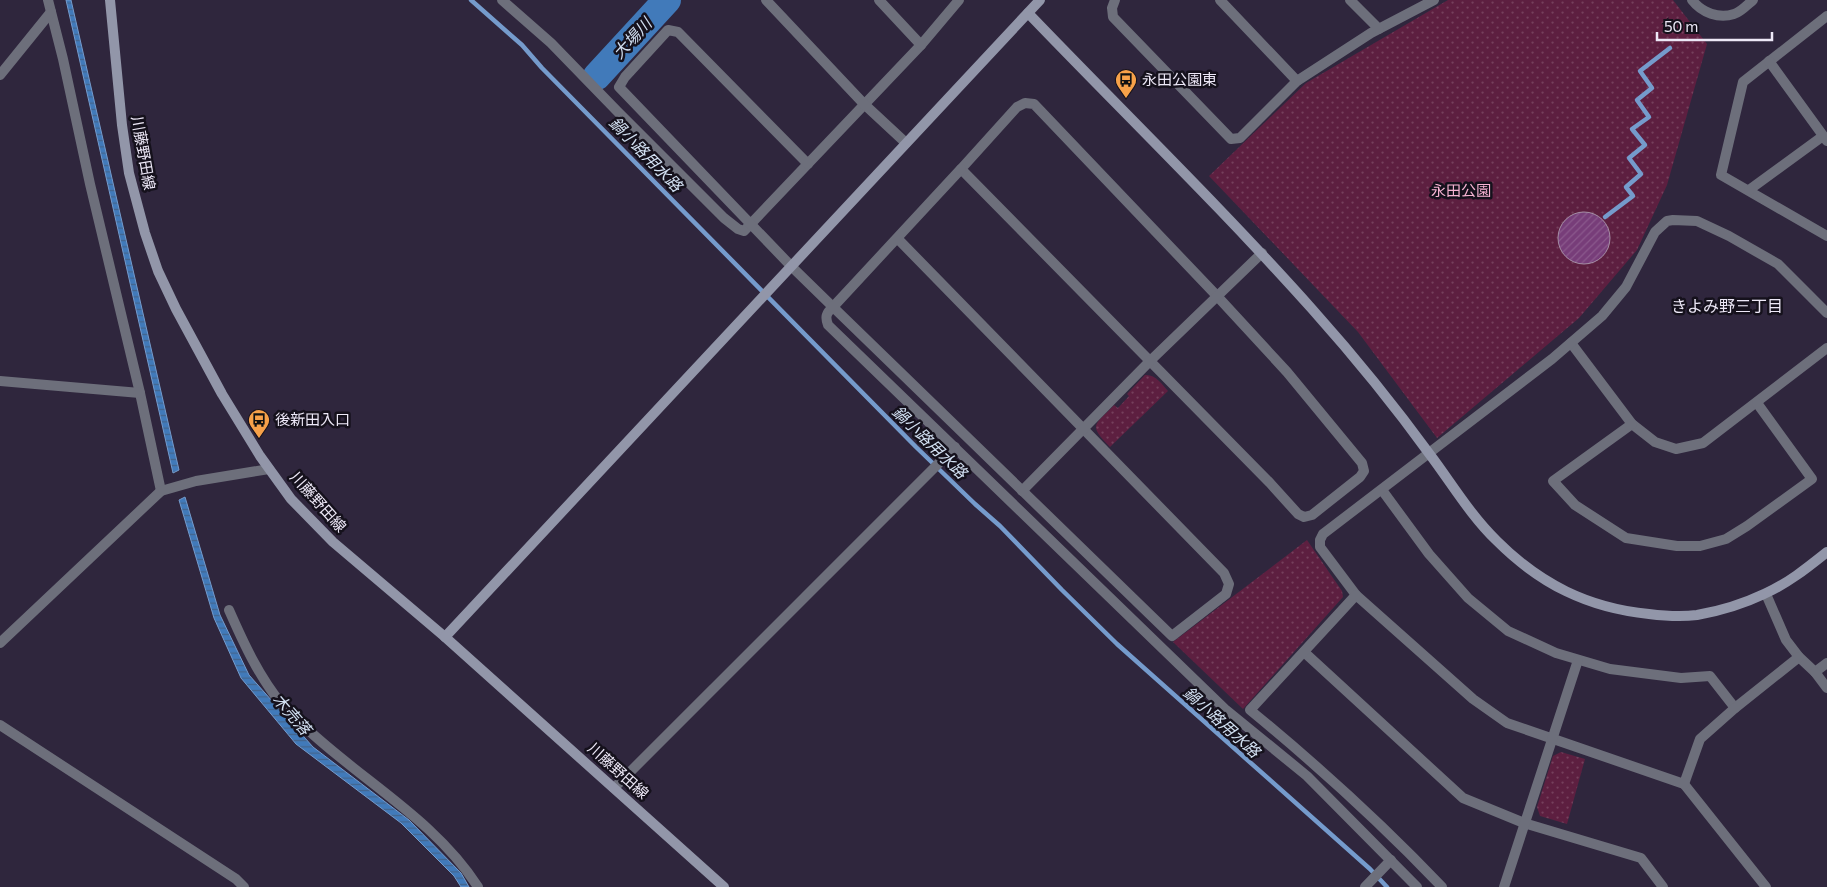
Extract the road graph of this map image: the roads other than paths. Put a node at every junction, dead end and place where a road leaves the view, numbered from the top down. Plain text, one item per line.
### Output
1 (48, 0) edge
2 (110, 0) edge
3 (502, 0) edge
4 (766, 0) edge
5 (879, 0) edge
6 (959, 0) edge
7 (1040, 0) edge
8 (1115, 0) edge
9 (1220, 0) edge
10 (1350, 0) edge
11 (1434, 0) edge
12 (1692, 0) edge
13 (1753, 0) edge
14 (51, 12) junction
15 (1028, 14) junction
16 (1827, 16) edge
17 (1379, 29) junction
18 (921, 45) junction
19 (1769, 61) junction
20 (0, 75) edge
21 (1297, 81) junction
22 (864, 104) junction
23 (1825, 138) edge
24 (906, 143) junction
25 (808, 164) junction
26 (961, 169) junction
27 (1749, 190) junction
28 (751, 225) junction
29 (1827, 236) edge
30 (897, 238) junction
31 (1262, 253) junction
32 (792, 267) junction
33 (1217, 296) junction
34 (833, 307) junction
35 (1827, 312) edge
36 (1571, 343) junction
37 (1827, 348) edge
38 (1150, 361) junction
39 (0, 382) edge
40 (140, 393) junction
41 (1756, 403) junction
42 (1632, 424) junction
43 (1083, 428) junction
44 (954, 447) junction
45 (1429, 453) junction
46 (269, 469) junction
47 (1382, 490) junction
48 (161, 491) junction
49 (1022, 491) junction
50 (1827, 552) edge
51 (1766, 594) junction
52 (1356, 595) junction
53 (229, 610) dead end
54 (445, 637) junction
55 (0, 643) edge
56 (1304, 652) junction
57 (1799, 657) junction
58 (1578, 660) junction
59 (1827, 663) edge
60 (1815, 672) junction
61 (1827, 688) edge
62 (1735, 708) junction
63 (0, 725) edge
64 (1552, 739) junction
65 (1684, 784) junction
66 (614, 788) junction
67 (1524, 823) junction
68 (1391, 860) junction
69 (238, 884) edge
70 (1367, 885) edge
71 (478, 887) edge
72 (724, 887) edge
73 (1417, 887) edge
74 (1442, 887) edge
75 (1504, 887) edge
76 (1663, 887) edge
77 (1766, 887) edge

1 - 14 street
2 - 46 street, 川藤野田線
3 - 28 street
4 - 22 street
5 - 18 street
6 - 18 street
7 - 15 street
8 - 21 street
9 - 21 street
10 - 17 street
11 - 17 street
12 - 13 street
14 - 20 street
14 - 40 street
15 - 24 street
15 - 31 street
16 - 19 street
17 - 21 street
18 - 22 street
19 - 23 street
19 - 27 street
22 - 24 street
22 - 25 street
23 - 27 street
24 - 32 street
25 - 28 street
25 - 28 street
26 - 30 street
26 - 33 street
26 - 38 street
27 - 29 street
28 - 32 street
30 - 34 street
30 - 43 street
31 - 33 street
31 - 45 street
32 - 34 street
32 - 54 street
33 - 38 street
33 - 38 street
34 - 44 street
34 - 49 street
35 - 36 street
36 - 42 street
36 - 45 street
37 - 41 street
38 - 43 street
39 - 40 street
40 - 48 street
41 - 42 street
41 - 42 street
43 - 49 street
43 - 49 street
44 - 66 street
44 - 68 street
45 - 47 street
45 - 51 street
46 - 48 street
46 - 54 street, 川藤野田線
47 - 52 street
47 - 58 street
48 - 55 street
50 - 51 street
51 - 57 street
52 - 56 street
52 - 64 street
53 - 71 street
54 - 66 street, 川藤野田線
56 - 67 street
56 - 74 street
57 - 60 street
57 - 62 street
58 - 62 street
58 - 64 street
59 - 60 street
60 - 61 street
62 - 65 street
63 - 69 street
64 - 65 street
64 - 67 street
65 - 77 street
66 - 72 street, 川藤野田線
67 - 75 street
67 - 76 street
68 - 70 street
68 - 73 street

